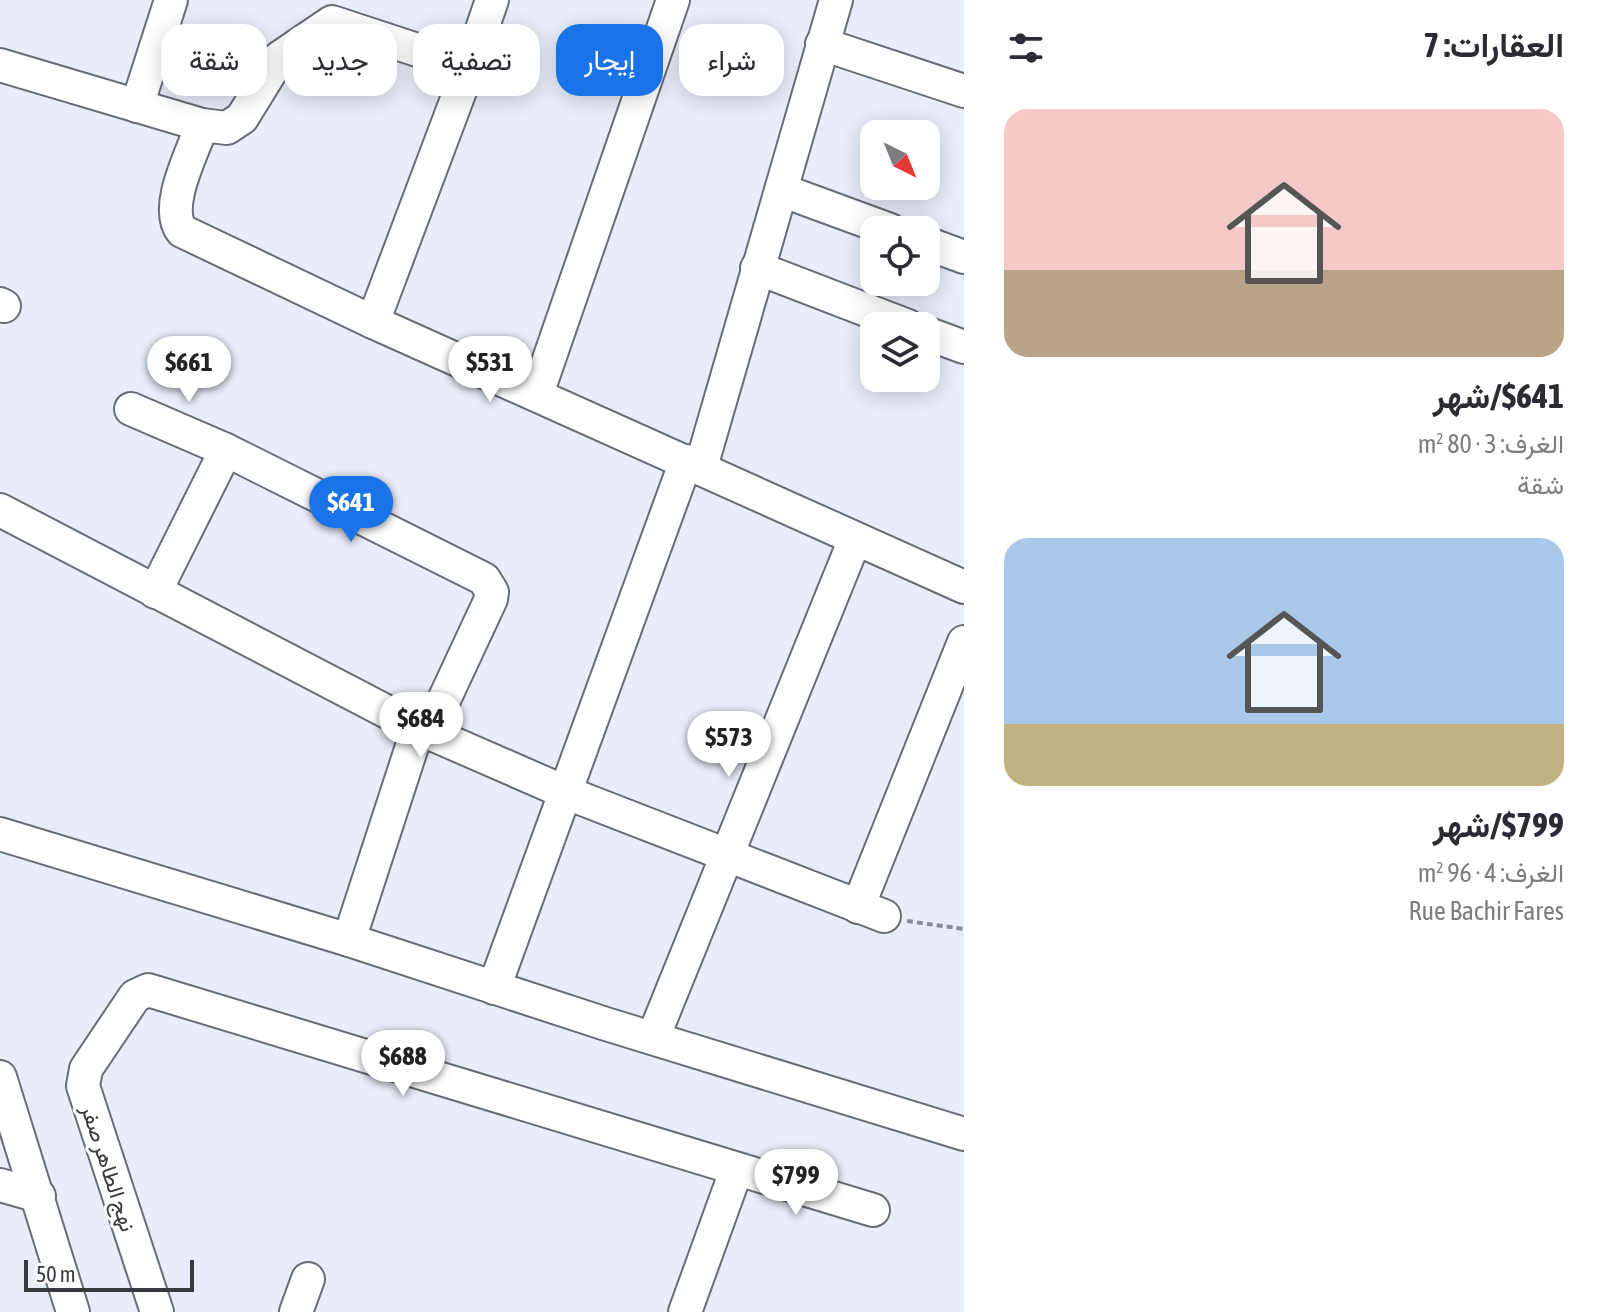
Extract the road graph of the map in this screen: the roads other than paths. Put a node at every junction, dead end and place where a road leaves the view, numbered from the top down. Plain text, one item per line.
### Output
1 (171, 0) edge
2 (492, 0) edge
3 (673, 0) edge
4 (836, 0) edge
5 (336, 11) edge
6 (484, 24) edge
7 (413, 43) edge
8 (822, 44) junction
9 (0, 65) edge
10 (964, 91) edge
11 (458, 96) edge
12 (137, 106) junction
13 (202, 125) junction
14 (781, 190) junction
15 (860, 219) edge
16 (940, 248) edge
17 (964, 257) edge
18 (757, 268) junction
19 (872, 312) edge
20 (373, 322) junction
21 (940, 338) edge
22 (964, 347) edge
23 (537, 394) junction
24 (131, 409) dead end
25 (226, 450) junction
26 (694, 464) junction
27 (0, 510) edge
28 (855, 539) junction
29 (964, 587) edge
30 (155, 592) junction
31 (964, 642) edge
32 (424, 730) junction
33 (567, 793) junction
34 (0, 834) edge
35 (729, 856) junction
36 (349, 940) junction
37 (494, 988) junction
38 (653, 1038) junction
39 (0, 1077) edge
40 (964, 1134) edge
41 (736, 1171) junction
42 (0, 1185) edge
43 (39, 1196) junction
44 (873, 1210) dead end
45 (308, 1279) dead end
46 (73, 1312) edge
47 (157, 1312) edge
48 (296, 1312) edge
49 (685, 1312) edge

1 - 12 street
2 - 6 street
3 - 23 street
4 - 8 street
5 - 7 street
5 - 13 street
8 - 10 street
8 - 14 street
9 - 12 street
11 - 20 street
12 - 13 street
13 - 20 street
14 - 15 street
14 - 18 street
16 - 17 street
18 - 19 street
18 - 26 street
20 - 23 street
21 - 22 street
23 - 26 street
24 - 25 street
25 - 30 street
25 - 32 street
26 - 28 street
26 - 33 street
27 - 30 street
28 - 29 street
28 - 35 street
30 - 32 street
31 - 35 street
32 - 33 street
32 - 36 street
33 - 35 street
33 - 37 street
34 - 36 street
35 - 38 street
36 - 37 street
37 - 38 street
38 - 40 street
39 - 43 street
41 - 44 street
41 - 47 street, نهج الطاهر صفر
41 - 49 street
42 - 43 street
43 - 46 street
45 - 48 street

